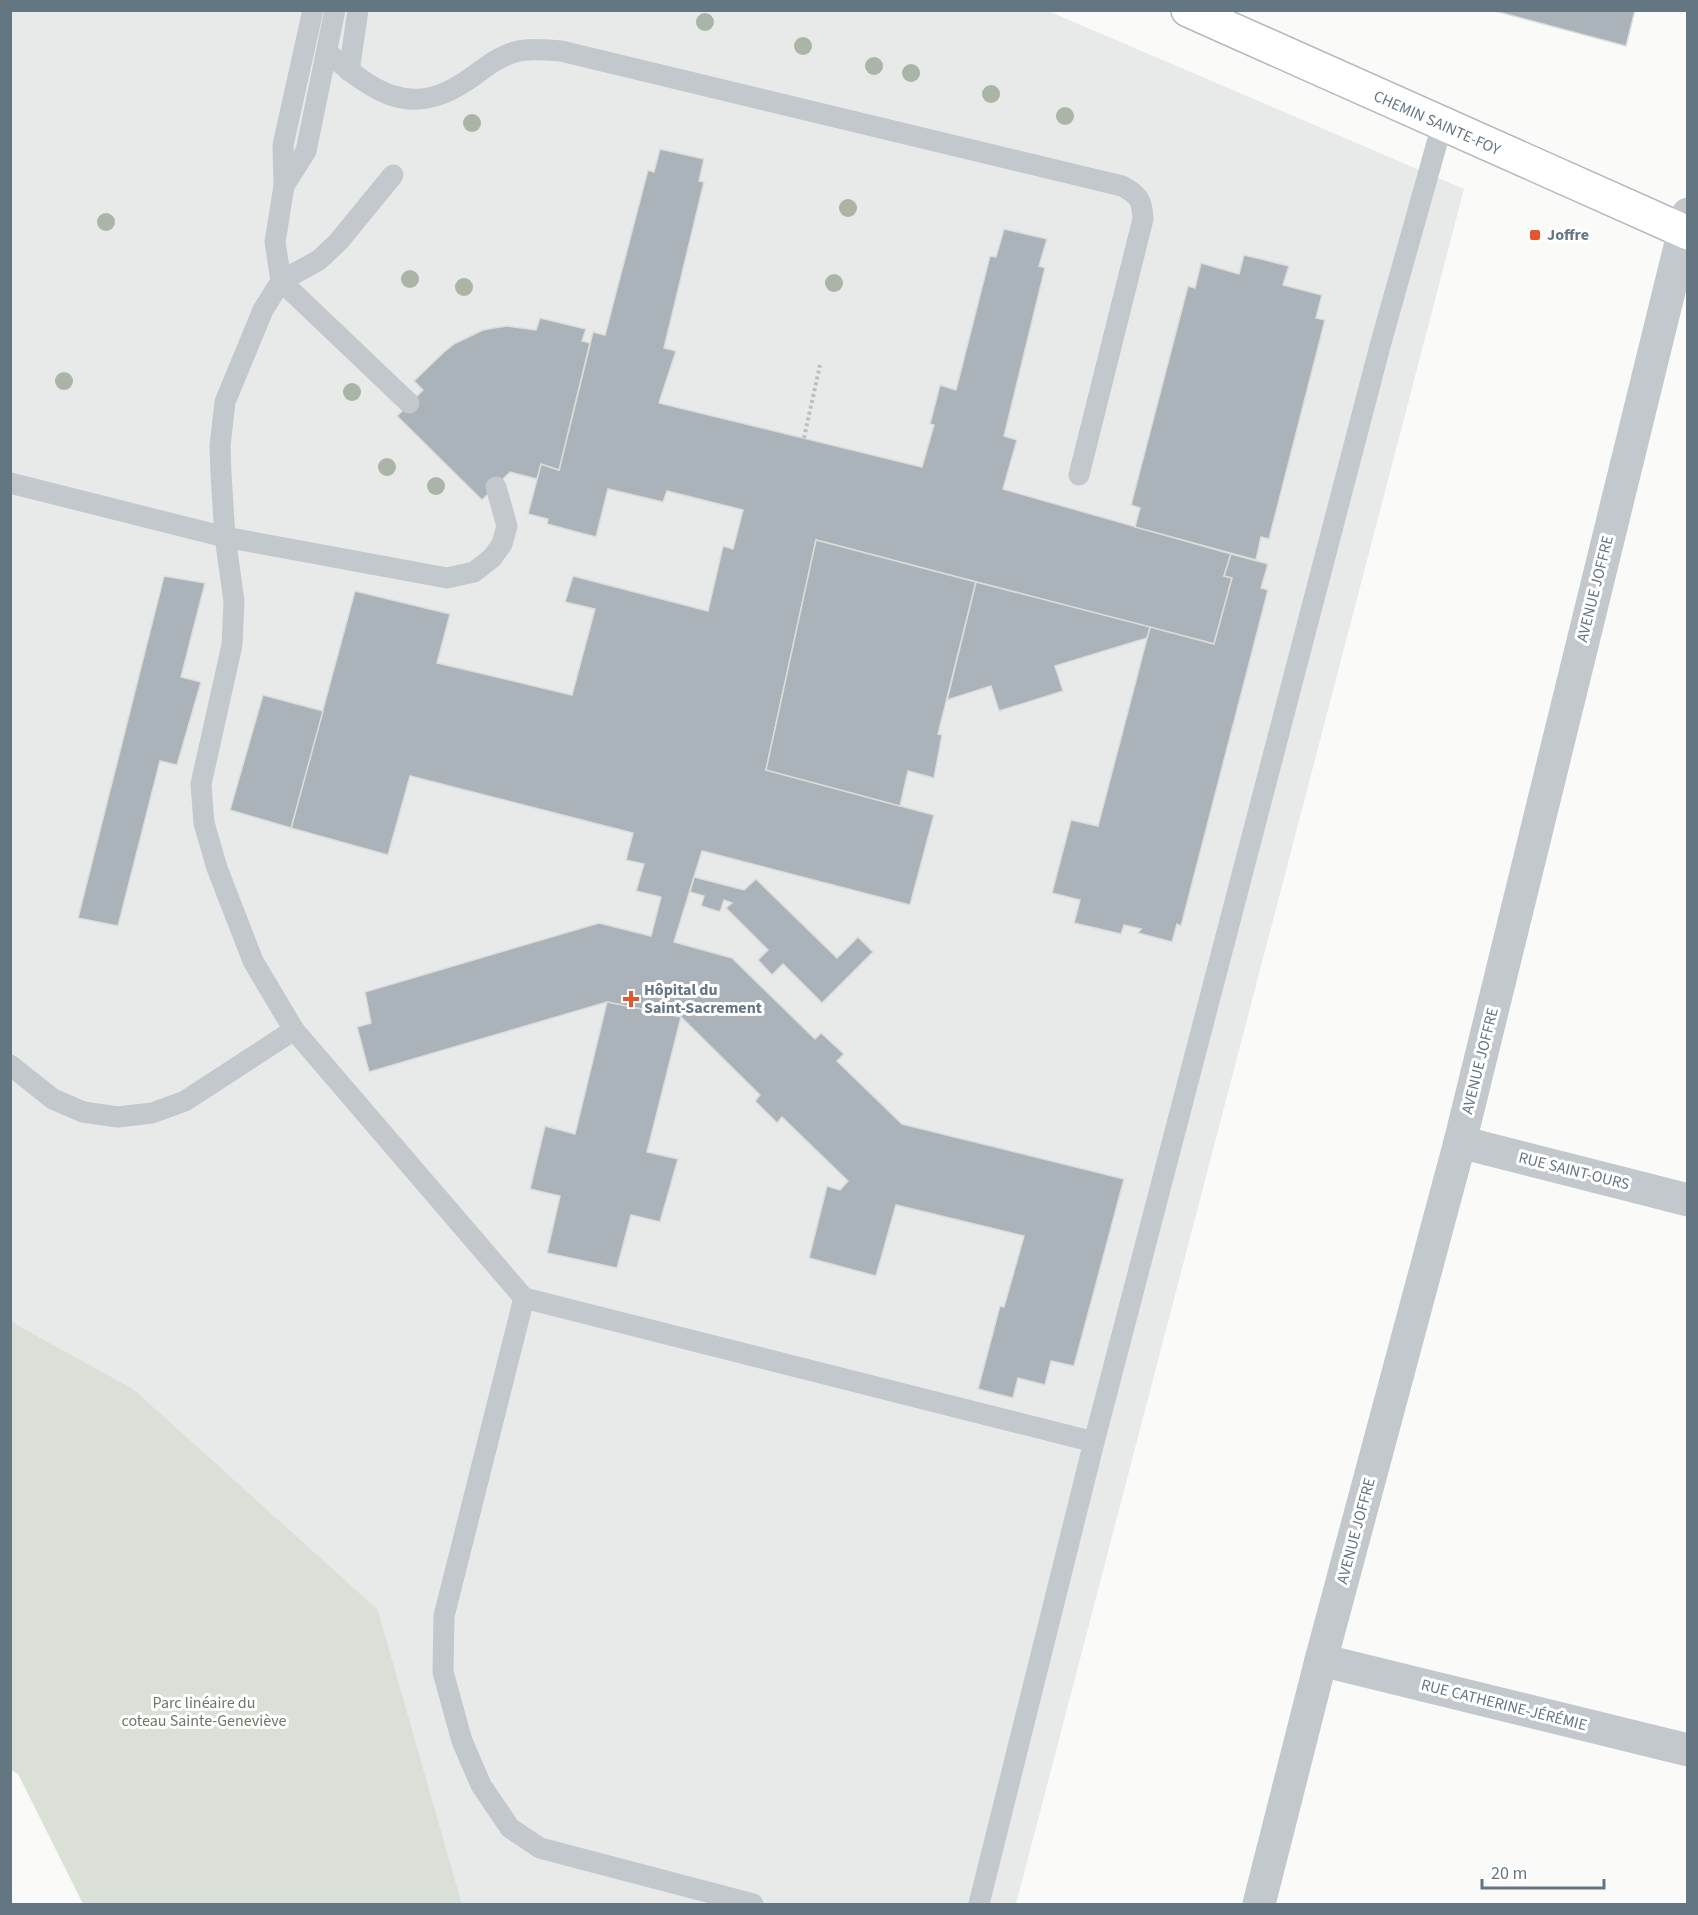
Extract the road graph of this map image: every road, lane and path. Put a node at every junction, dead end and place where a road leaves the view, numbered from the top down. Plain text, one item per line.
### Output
1 (313, 10) edge
2 (335, 10) edge
3 (358, 10) edge
4 (1188, 10) edge
5 (328, 53) junction
6 (349, 71) junction
7 (1443, 125) junction
8 (393, 175) dead end
9 (284, 186) junction
10 (1686, 226) edge
11 (281, 281) junction
12 (820, 365) dead end
13 (409, 404) dead end
14 (804, 438) dead end
15 (1079, 475) dead end
16 (10, 483) edge
17 (496, 487) dead end
18 (225, 537) junction
19 (294, 1030) junction
20 (10, 1065) edge
21 (1460, 1142) junction
22 (1688, 1200) edge
23 (524, 1298) junction
24 (1094, 1442) junction
25 (1321, 1660) junction
26 (1688, 1750) edge
27 (753, 1905) edge
28 (979, 1905) edge
29 (1259, 1905) edge

1 - 9 lane
2 - 5 lane
3 - 6 lane
4 - 7 main road, CHEMIN SAINTE-FOY
5 - 6 lane
5 - 9 lane
6 - 15 lane
7 - 10 main road, CHEMIN SAINTE-FOY
7 - 24 lane
8 - 11 lane
9 - 11 lane
10 - 21 street, AVENUE JOFFRE
11 - 13 lane
11 - 18 lane
12 - 14 path
16 - 18 lane
17 - 18 lane
18 - 19 lane
19 - 20 lane
19 - 23 lane
21 - 22 street, RUE SAINT-OURS
21 - 25 street, AVENUE JOFFRE
23 - 24 lane
23 - 27 lane
24 - 28 lane
25 - 26 street, RUE CATHERINE-JÉRÉMIE
25 - 29 street, AVENUE JOFFRE

